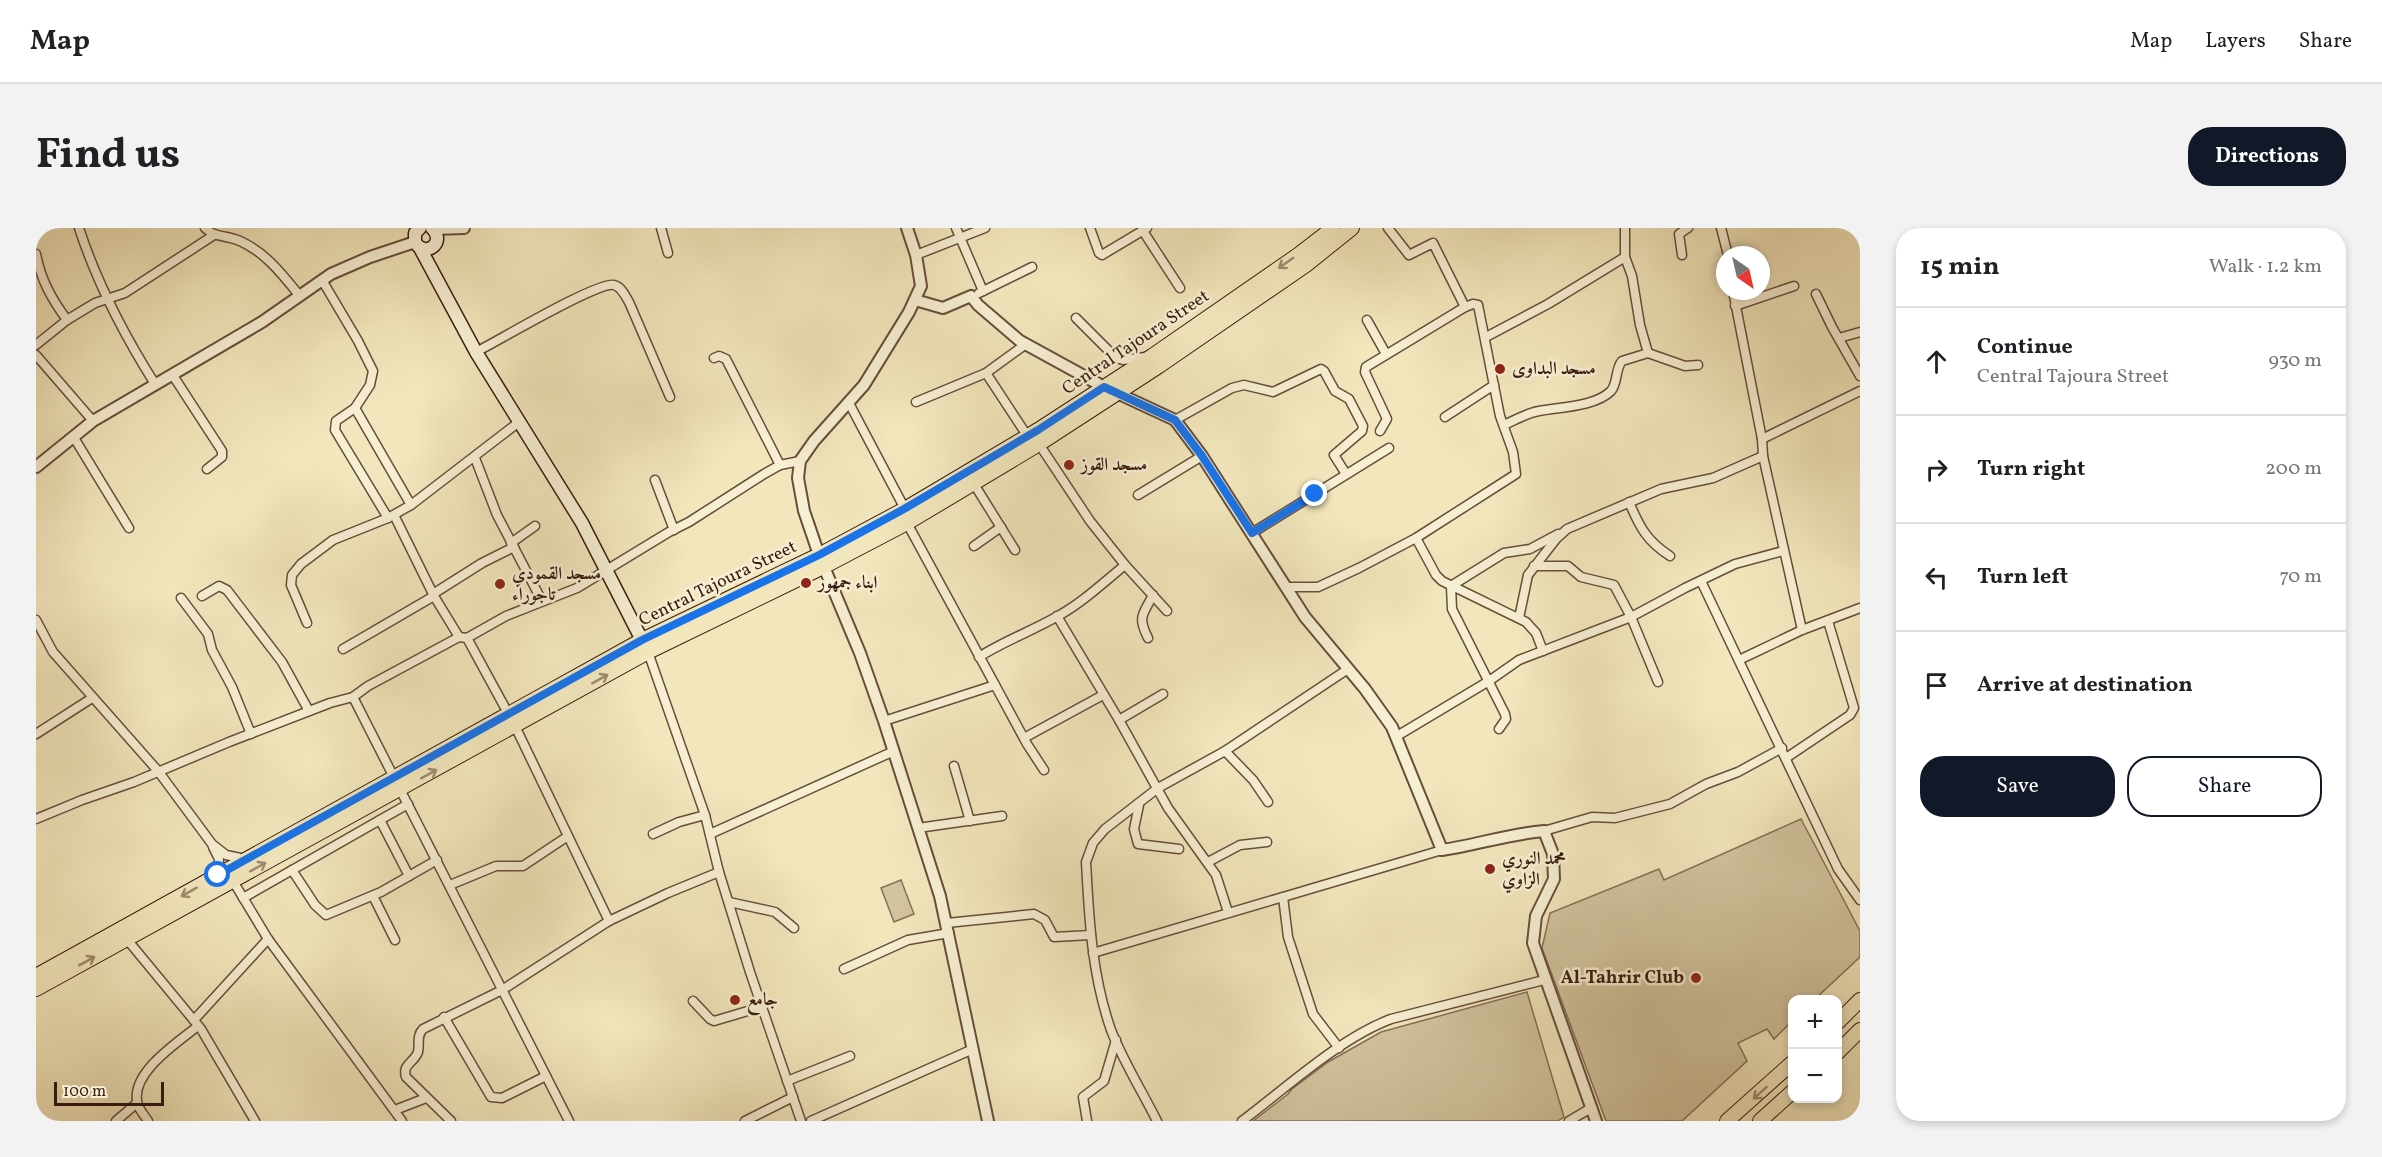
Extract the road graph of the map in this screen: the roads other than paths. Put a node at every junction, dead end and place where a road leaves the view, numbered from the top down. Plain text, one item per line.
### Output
1 (42, 228) edge
2 (79, 228) edge
3 (205, 228) edge
4 (661, 228) edge
5 (907, 228) edge
6 (956, 228) edge
7 (985, 228) edge
8 (1090, 228) edge
9 (1333, 228) edge
10 (1352, 228) edge
11 (1388, 228) edge
12 (1626, 228) edge
13 (1688, 228) edge
14 (1721, 228) edge
15 (433, 229) edge
16 (460, 229) edge
17 (1145, 229) edge
18 (36, 231) edge
19 (214, 235) junction
20 (416, 236) edge
21 (961, 238) junction
22 (436, 245) junction
23 (1726, 246) edge
24 (668, 253) dead end
25 (36, 254) edge
26 (916, 255) junction
27 (1682, 255) dead end
28 (1625, 257) junction
29 (1032, 267) dead end
30 (438, 279) junction
31 (322, 280) junction
32 (1794, 286) dead end
33 (1180, 288) dead end
34 (984, 291) junction
35 (1816, 294) dead end
36 (299, 295) junction
37 (971, 296) junction
38 (108, 299) junction
39 (915, 300) junction
40 (1734, 300) edge
41 (1735, 306) junction
42 (1465, 308) junction
43 (1076, 318) dead end
44 (67, 320) junction
45 (1367, 320) dead end
46 (1860, 332) edge
47 (1486, 337) junction
48 (1839, 338) junction
49 (1026, 344) junction
50 (36, 345) edge
51 (476, 352) junction
52 (1648, 353) junction
53 (1386, 354) junction
54 (36, 355) edge
55 (1152, 356) junction
56 (714, 358) dead end
57 (1698, 365) dead end
58 (986, 373) junction
59 (172, 374) junction
60 (1860, 376) edge
61 (155, 384) junction
62 (1494, 385) junction
63 (1104, 387) junction
64 (1860, 391) edge
65 (1117, 393) junction
66 (670, 397) dead end
67 (916, 402) dead end
68 (849, 404) junction
69 (356, 408) junction
70 (1445, 417) dead end
71 (1175, 420) junction
72 (93, 421) junction
73 (519, 423) junction
74 (1504, 425) junction
75 (1380, 431) dead end
76 (73, 436) junction
77 (1762, 439) junction
78 (1033, 440) junction
79 (1389, 448) dead end
80 (1202, 456) junction
81 (1763, 456) junction
82 (475, 458) junction
83 (800, 461) junction
84 (780, 465) junction
85 (36, 467) edge
86 (207, 469) dead end
87 (1346, 474) junction
88 (655, 480) dead end
89 (974, 484) junction
90 (1138, 495) dead end
91 (1629, 502) junction
92 (411, 505) junction
93 (906, 516) junction
94 (391, 517) junction
95 (535, 526) dead end
96 (1001, 527) junction
97 (129, 528) dead end
98 (1568, 529) junction
99 (674, 530) junction
100 (1252, 533) junction
101 (1416, 538) junction
102 (512, 545) junction
103 (974, 546) dead end
104 (1015, 549) dead end
105 (1783, 551) junction
106 (1670, 556) dead end
107 (821, 561) junction
108 (1125, 565) junction
109 (1534, 566) junction
110 (607, 571) junction
111 (1701, 581) junction
112 (1451, 586) junction
113 (1285, 587) junction
114 (434, 595) junction
115 (1152, 595) junction
116 (202, 596) dead end
117 (181, 597) dead end
118 (542, 601) junction
119 (1860, 608) edge
120 (1167, 611) dead end
121 (1057, 616) junction
122 (1631, 617) junction
123 (1519, 618) junction
124 (36, 620) edge
125 (1828, 621) junction
126 (307, 623) dead end
127 (1802, 630) junction
128 (463, 638) junction
129 (1148, 638) dead end
130 (645, 646) junction
131 (343, 649) dead end
132 (1543, 651) junction
133 (979, 657) junction
134 (1739, 660) junction
135 (1348, 669) junction
136 (1489, 681) junction
137 (1658, 682) dead end
138 (995, 685) junction
139 (1163, 694) dead end
140 (1102, 695) junction
141 (353, 697) junction
142 (92, 698) junction
143 (309, 711) junction
144 (512, 720) junction
145 (1119, 720) junction
146 (884, 721) junction
147 (1499, 729) dead end
148 (36, 734) edge
149 (251, 734) junction
150 (1397, 736) junction
151 (1024, 738) junction
152 (1782, 748) junction
153 (894, 751) junction
154 (1225, 751) junction
155 (1786, 758) junction
156 (954, 766) dead end
157 (1044, 770) dead end
158 (158, 771) junction
159 (398, 784) junction
160 (1158, 788) junction
161 (1268, 802) dead end
162 (408, 804) junction
163 (1139, 805) junction
164 (705, 815) junction
165 (1002, 816) dead end
166 (36, 819) edge
167 (380, 820) junction
168 (970, 821) junction
169 (918, 828) junction
170 (1544, 831) junction
171 (652, 834) dead end
172 (710, 834) junction
173 (568, 836) junction
174 (1267, 842) dead end
175 (212, 844) junction
176 (1179, 849) dead end
177 (1442, 850) junction
178 (247, 859) junction
179 (437, 860) junction
180 (1208, 862) junction
181 (292, 870) junction
182 (719, 872) junction
183 (218, 875) junction
184 (409, 876) junction
185 (233, 881) junction
186 (1860, 883) edge
187 (450, 885) junction
188 (1852, 890) junction
189 (373, 896) junction
190 (1283, 897) junction
191 (243, 898) junction
192 (1860, 900) edge
193 (729, 902) junction
194 (1228, 912) junction
195 (609, 921) junction
196 (794, 928) dead end
197 (948, 928) junction
198 (123, 934) junction
199 (1090, 935) junction
200 (268, 939) junction
201 (394, 940) dead end
202 (1093, 953) junction
203 (844, 969) dead end
204 (36, 976) edge
205 (1544, 980) junction
206 (36, 989) edge
207 (502, 990) junction
208 (1860, 1000) edge
209 (693, 1001) dead end
210 (761, 1007) junction
211 (444, 1017) junction
212 (1842, 1018) edge
213 (196, 1023) junction
214 (1860, 1030) edge
215 (1116, 1040) junction
216 (1339, 1048) junction
217 (973, 1049) junction
218 (1841, 1049) edge
219 (850, 1056) dead end
220 (1788, 1067) edge
221 (546, 1076) junction
222 (787, 1082) junction
223 (1788, 1096) edge
224 (793, 1097) junction
225 (426, 1098) junction
226 (137, 1103) junction
227 (1592, 1108) junction
228 (395, 1110) junction
229 (116, 1121) edge
230 (148, 1121) edge
231 (255, 1121) edge
232 (402, 1121) edge
233 (451, 1121) edge
234 (569, 1121) edge
235 (745, 1121) edge
236 (801, 1121) edge
237 (811, 1121) edge
238 (988, 1121) edge
239 (1087, 1121) edge
240 (1157, 1121) edge
241 (1242, 1121) edge
242 (1569, 1121) edge
243 (1596, 1121) edge
244 (1726, 1121) edge
245 (1760, 1121) edge

1 - 18 street
2 - 38 street
3 - 19 street
4 - 24 street
5 - 26 street
6 - 21 street
7 - 21 street
8 - 17 street
9 -> 55 main road, Central Tajoura Street
10 - 65 main road
11 - 42 street
12 - 28 street
13 - 27 street
14 - 23 street
15 - 16 street
15 - 22 main road
16 - 22 street
17 - 33 street
19 - 36 street
19 - 38 street
20 - 22 main road
20 - 30 main road
20 - 31 street
21 - 26 street
21 - 34 street
22 - 30 main road
25 - 44 street
26 - 39 street
28 - 47 street
28 - 52 street
29 - 34 street
30 - 51 main road
31 - 36 street
31 - 69 street
32 - 41 street
34 - 37 street
35 - 48 street
36 - 59 street
37 - 39 street
37 - 49 street
38 - 44 street
38 - 61 street
39 - 68 street
40 - 41 street
41 - 77 street
42 - 47 street
42 - 53 street
43 - 55 street
44 - 50 street
45 - 53 street
46 - 48 street
47 - 62 street
48 - 60 street
49 - 58 street
49 - 63 street
51 - 66 street
51 - 73 main road
52 - 57 street
52 - 74 street
53 - 75 street
54 - 72 street
55 - 63 main road, Central Tajoura Street
56 - 84 street
58 - 67 street
58 - 78 street
59 - 61 street
59 - 86 street
61 - 72 street
62 - 70 street
62 - 74 street
63 - 65 street
63 - 78 main road, Central Tajoura Street
64 - 77 street
65 - 71 street
65 - 78 main road
68 - 83 street
68 - 93 street
69 - 92 street
69 - 94 street
71 - 80 street
71 - 87 street
72 - 76 street
73 - 82 street
73 - 110 main road
74 - 101 street
76 - 85 street
76 - 97 street
77 - 81 street
78 - 89 main road
78 - 93 main road, Central Tajoura Street
78 - 108 street
79 - 87 street
80 - 90 street
80 - 100 street
81 - 91 street
81 - 105 street
82 - 92 street
82 - 102 street
83 - 84 street
83 - 107 street
84 - 99 street
87 - 100 street
88 - 99 street
89 - 93 main road
89 - 96 street
91 - 98 street
91 - 106 street
92 - 94 street
93 - 107 main road, Central Tajoura Street
93 - 133 street
94 - 114 street
94 - 126 street
95 - 102 street
96 - 103 street
96 - 104 street
98 - 109 street
98 - 112 street
99 - 110 street
100 - 113 street
101 - 112 street
101 - 113 street
102 - 114 street
102 - 118 street
105 - 111 street
105 - 127 street
107 - 130 main road, Central Tajoura Street
107 - 146 street
108 - 115 street
108 - 121 street
109 - 122 street
109 - 123 street
110 - 118 street
110 - 130 main road
111 - 122 street
111 - 134 street
112 - 123 street
112 - 136 street
113 - 135 street
114 - 128 street
114 - 131 street
115 - 120 street
115 - 129 street
116 - 143 street
117 - 149 street
118 - 128 street
119 - 125 street
121 - 133 street
121 - 140 street
122 - 132 street
122 - 137 street
123 - 132 street
124 - 142 street
125 - 127 street
125 - 155 street
127 - 134 street
128 - 141 street
128 - 144 street
130 - 144 main road, Central Tajoura Street
130 - 164 street
132 - 136 street
133 - 138 street
134 - 152 street
135 - 150 street
135 - 154 street
136 - 147 street
136 - 150 street
138 - 146 street
138 - 151 street
139 - 145 street
140 - 145 street
140 - 151 street
141 - 143 street
141 - 159 street
142 - 148 street
142 - 158 street
143 - 149 street
144 - 159 main road, Central Tajoura Street
144 - 173 street
145 - 160 street
146 - 153 street
149 - 158 street
150 - 177 street
151 - 157 street
152 - 155 street
152 - 170 street
153 - 169 street
153 - 172 street
154 - 160 street
154 - 161 street
155 - 188 street
156 - 168 street
158 - 166 street
158 - 175 street
159 - 162 street
159 - 178 main road, Central Tajoura Street
185 -> 159 main road
160 - 163 street
160 - 180 street
162 - 167 street
162 - 179 street
163 - 176 street
163 - 199 street
164 - 171 street
164 - 172 street
165 - 168 street
167 - 181 street
167 - 184 street
168 - 169 street
169 - 197 street
170 - 177 street
170 - 205 street
172 - 182 street
173 - 187 street
173 - 195 street
174 - 180 street
175 - 178 street
175 - 183 street
177 - 190 street
178 - 183 main road, Central Tajoura Street
179 - 184 street
179 - 187 street
180 - 194 street
181 - 189 street
181 - 191 street
182 - 193 street
182 - 195 street
183 -> 198 main road, Central Tajoura Street
184 - 189 street
185 - 191 street
185 - 198 main road
186 - 188 street
187 - 207 street
188 - 192 street
189 - 201 street
190 - 194 street
190 - 216 street
191 - 200 street
193 - 196 street
193 - 210 street
194 - 202 street
195 - 207 street
197 - 199 street
197 - 203 street
197 - 217 street
198 - 204 main road, Central Tajoura Street
206 -> 198 main road
198 - 213 street
199 - 202 street
200 - 213 street
200 - 228 street
202 - 215 street
205 - 216 street
205 - 227 street
207 - 211 street
207 - 221 street
208 - 212 main road
209 - 210 street
210 - 222 street
211 - 221 street
211 - 225 street
213 - 226 street
213 - 231 street
214 - 218 main road
215 - 239 street
215 - 240 street
216 - 241 street
217 - 237 street
217 - 238 street
219 - 222 street
220 -> 244 main road
221 - 234 street
222 - 224 street
223 - 245 main road
224 - 235 street
224 - 236 street
225 - 228 street
225 - 233 street
226 - 229 street
226 - 230 street
227 - 242 street
227 - 243 street
228 - 232 street

